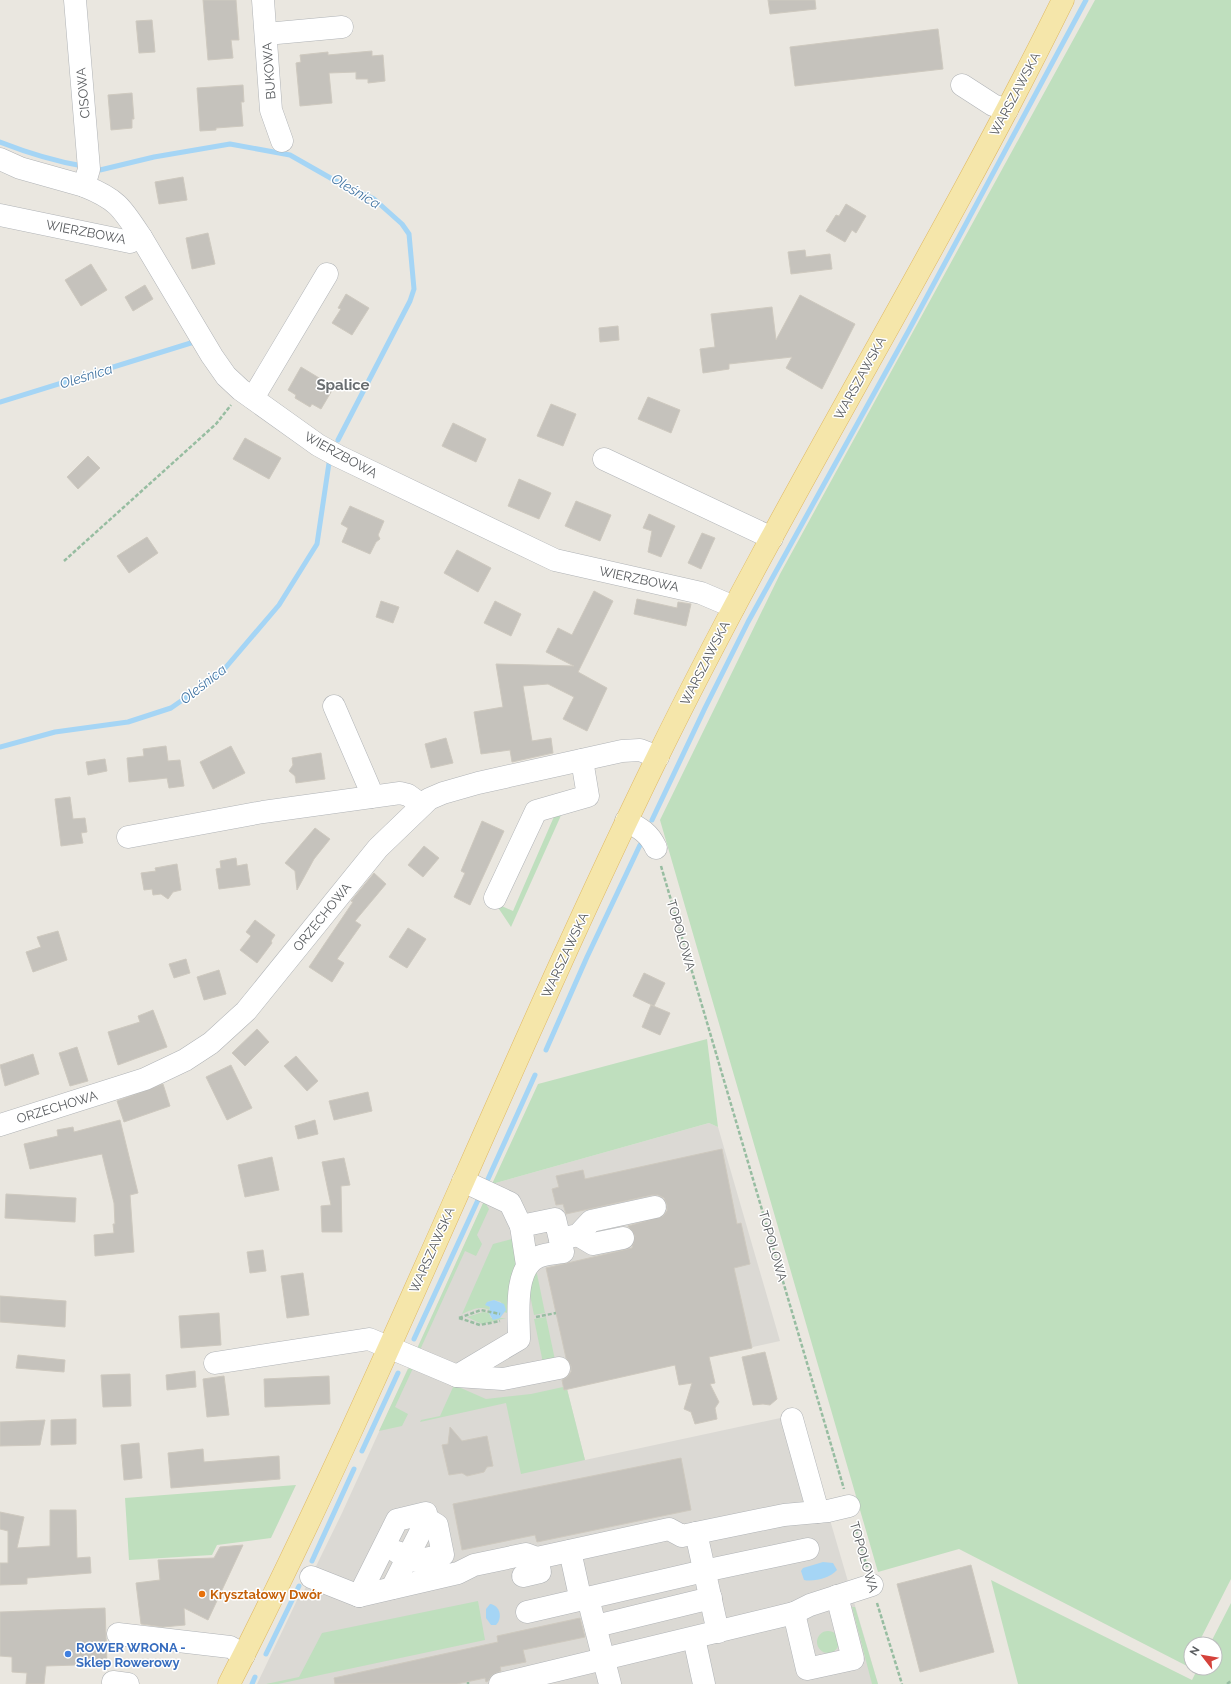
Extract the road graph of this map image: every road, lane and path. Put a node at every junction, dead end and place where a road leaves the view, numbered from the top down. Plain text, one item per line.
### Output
1 (75, 0) edge
2 (263, 0) edge
3 (1063, 0) edge
4 (342, 27) dead end
5 (266, 34) junction
6 (962, 85) dead end
7 (1007, 110) junction
8 (282, 141) dead end
9 (0, 159) edge
10 (84, 186) junction
11 (0, 215) edge
12 (141, 237) junction
13 (327, 274) dead end
14 (247, 394) junction
15 (604, 459) dead end
16 (772, 538) junction
17 (64, 561) dead end
18 (734, 607) junction
19 (334, 706) dead end
20 (658, 757) junction
21 (582, 760) junction
22 (371, 797) junction
23 (422, 805) junction
24 (626, 821) junction
25 (128, 837) dead end
26 (656, 848) joint
27 (495, 898) dead end
28 (0, 1125) edge
29 (463, 1181) junction
30 (655, 1207) dead end
31 (521, 1226) junction
32 (569, 1237) junction
33 (623, 1238) dead end
34 (527, 1266) junction
35 (512, 1316) junction
36 (389, 1347) junction
37 (215, 1363) dead end
38 (559, 1368) dead end
39 (457, 1376) junction
40 (792, 1419) dead end
41 (849, 1506) junction
42 (818, 1512) junction
43 (427, 1519) junction
44 (696, 1533) junction
45 (384, 1546) junction
46 (808, 1549) dead end
47 (570, 1551) junction
48 (408, 1557) junction
49 (537, 1558) junction
50 (704, 1571) junction
51 (311, 1576) dead end
52 (523, 1576) dead end
53 (872, 1585) junction
54 (392, 1588) junction
55 (359, 1596) junction
56 (837, 1596) junction
57 (710, 1598) junction
58 (584, 1599) junction
59 (527, 1612) dead end
60 (794, 1613) junction
61 (596, 1626) junction
62 (718, 1632) junction
63 (118, 1634) dead end
64 (694, 1638) junction
65 (244, 1655) junction
66 (605, 1659) junction
67 (802, 1677) edge
68 (538, 1680) edge
69 (1231, 1682) edge
70 (509, 1683) edge
71 (229, 1684) edge
72 (610, 1684) edge
73 (704, 1684) edge
74 (902, 1684) edge
75 (1227, 1684) edge

1 - 10 street, CISOWA
2 - 5 street, BUKOWA
3 - 7 main road, WARSZAWSKA
4 - 5 street
5 - 8 street, BUKOWA
6 - 7 street
7 - 16 main road, WARSZAWSKA
9 - 10 street
10 - 12 street
11 - 12 street, WIERZBOWA
12 - 14 street, WIERZBOWA
13 - 14 street
14 - 17 path
14 - 18 street, WIERZBOWA
15 - 16 street
16 - 18 main road, WARSZAWSKA
18 - 20 main road, WARSZAWSKA
19 - 22 street
20 - 21 street, ORZECHOWA
20 - 24 main road, WARSZAWSKA
21 - 23 street, ORZECHOWA
21 - 27 street
22 - 23 street
22 - 25 street
23 - 28 street, ORZECHOWA
24 - 26 street
24 - 29 main road, WARSZAWSKA
26 - 41 path, TOPOLOWA
29 - 31 street
29 - 36 main road, WARSZAWSKA
30 - 32 street
31 - 32 street
31 - 34 street
32 - 33 street
32 - 34 street
34 - 35 street
35 - 35 path
35 - 39 street
36 - 37 street
36 - 39 street
36 - 65 main road, WARSZAWSKA
38 - 39 street
40 - 42 street
41 - 42 street
41 - 53 path, TOPOLOWA
42 - 44 street
43 - 45 street
43 - 48 street
43 - 48 street
44 - 47 street
44 - 50 street
45 - 48 street
45 - 55 street
46 - 50 street
47 - 49 street
47 - 58 street
48 - 54 street
49 - 52 street
49 - 54 street
50 - 57 street
50 - 58 street
51 - 55 street
53 - 56 street
53 - 74 path, TOPOLOWA
54 - 55 street
56 - 60 street
56 - 67 street
57 - 61 street
57 - 62 street
58 - 59 street
58 - 61 street
60 - 62 street
60 - 67 street
61 - 66 street
62 - 64 street
63 - 65 street
64 - 66 street
64 - 73 street
65 - 71 main road, WARSZAWSKA
66 - 68 street
66 - 72 street
68 - 70 street
69 - 75 path

